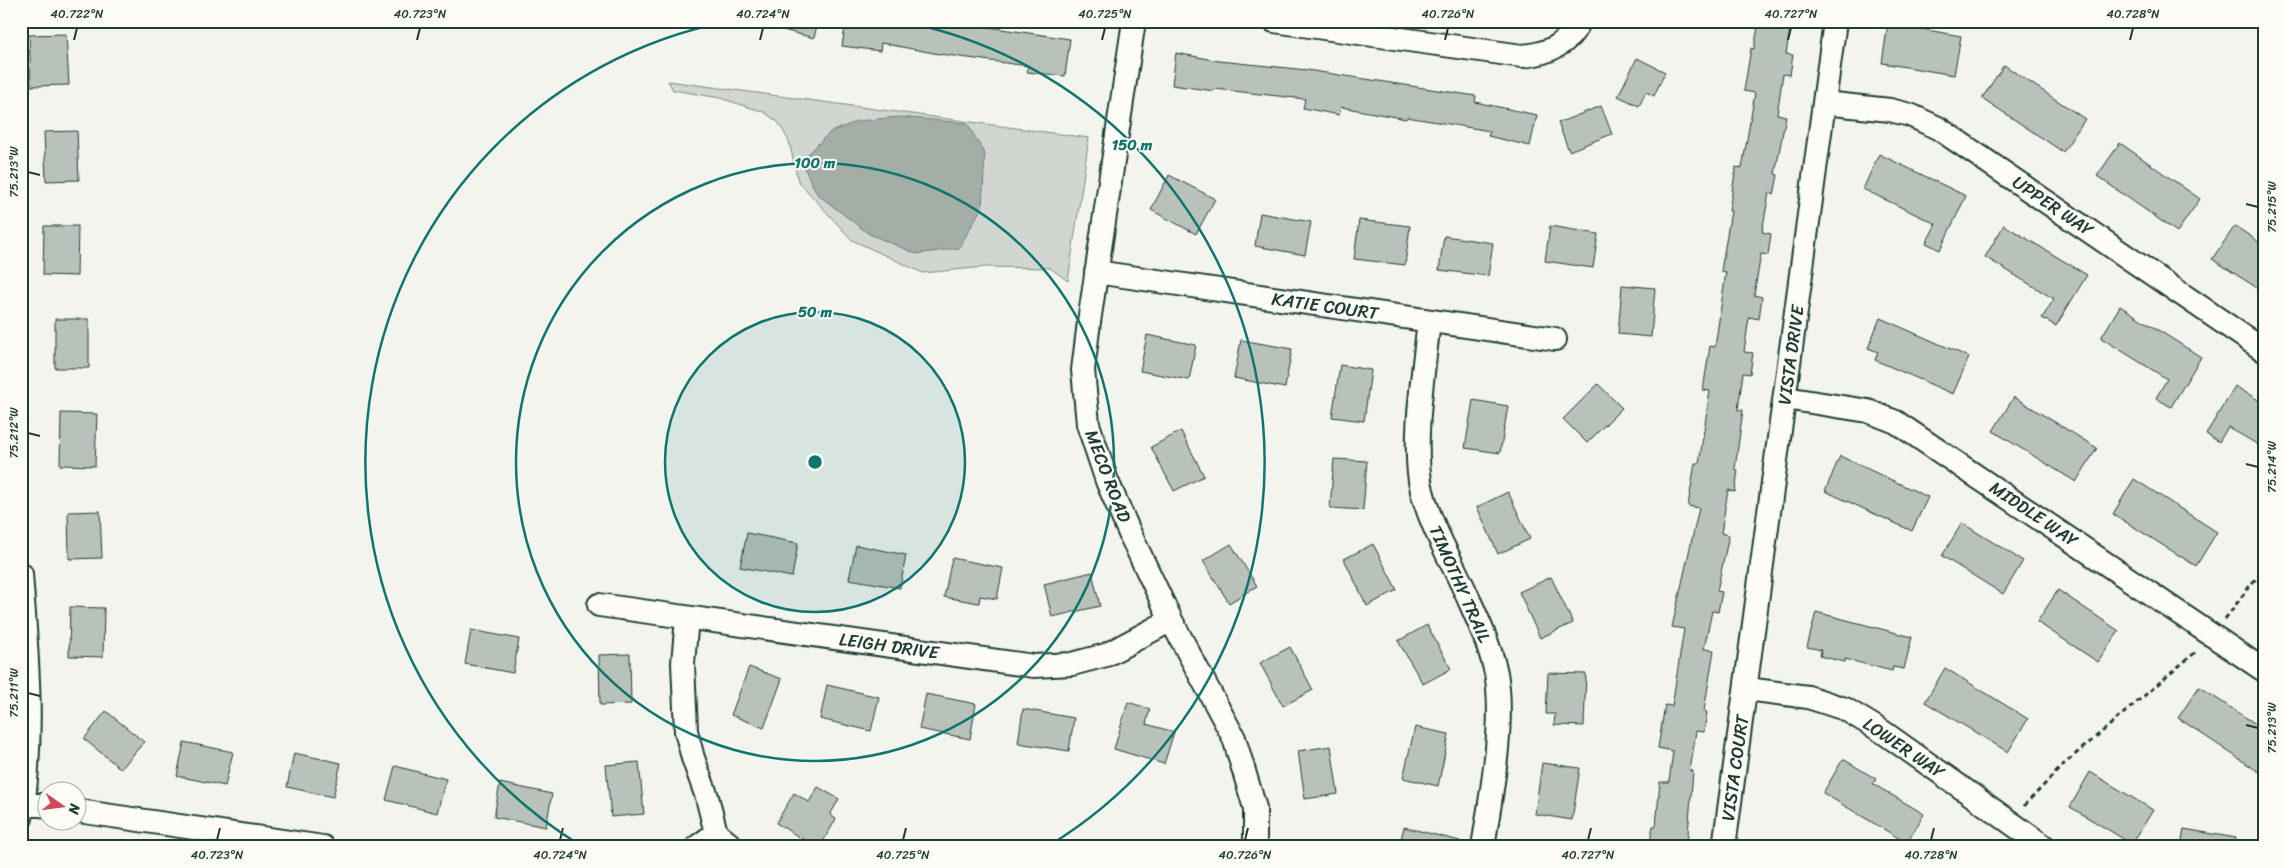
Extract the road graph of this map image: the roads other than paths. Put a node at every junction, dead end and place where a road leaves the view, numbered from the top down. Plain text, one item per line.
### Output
1 (1134, 21) edge
2 (1274, 21) edge
3 (1580, 21) edge
4 (1835, 21) edge
5 (1824, 103) junction
6 (1096, 272) junction
7 (1429, 321) junction
8 (1555, 339) dead end
9 (2265, 351) edge
10 (1785, 398) junction
11 (21, 574) edge
12 (599, 605) dead end
13 (688, 618) junction
14 (1171, 620) junction
15 (2265, 671) edge
16 (1747, 689) junction
17 (38, 808) edge
18 (22, 810) edge
19 (88, 812) edge
20 (725, 840) edge
21 (323, 847) edge
22 (697, 847) edge
23 (1254, 847) edge
24 (1483, 847) edge
25 (1724, 847) edge
26 (2045, 847) edge

1 - 6 street, MECO ROAD
2 - 3 street
4 - 5 street, VISTA DRIVE
5 - 9 street, UPPER WAY
5 - 10 street, VISTA DRIVE
6 - 7 street, KATIE COURT
6 - 14 street, MECO ROAD
7 - 8 street, KATIE COURT
7 - 24 street, TIMOTHY TRAIL
10 - 15 street, MIDDLE WAY
10 - 16 street, VISTA DRIVE
11 - 18 street
12 - 13 street, LEIGH DRIVE
13 - 14 street, LEIGH DRIVE
13 - 20 street
14 - 23 street, MECO ROAD
16 - 25 street, VISTA COURT
16 - 26 street, LOWER WAY
17 - 18 street
19 - 21 street
20 - 22 street

